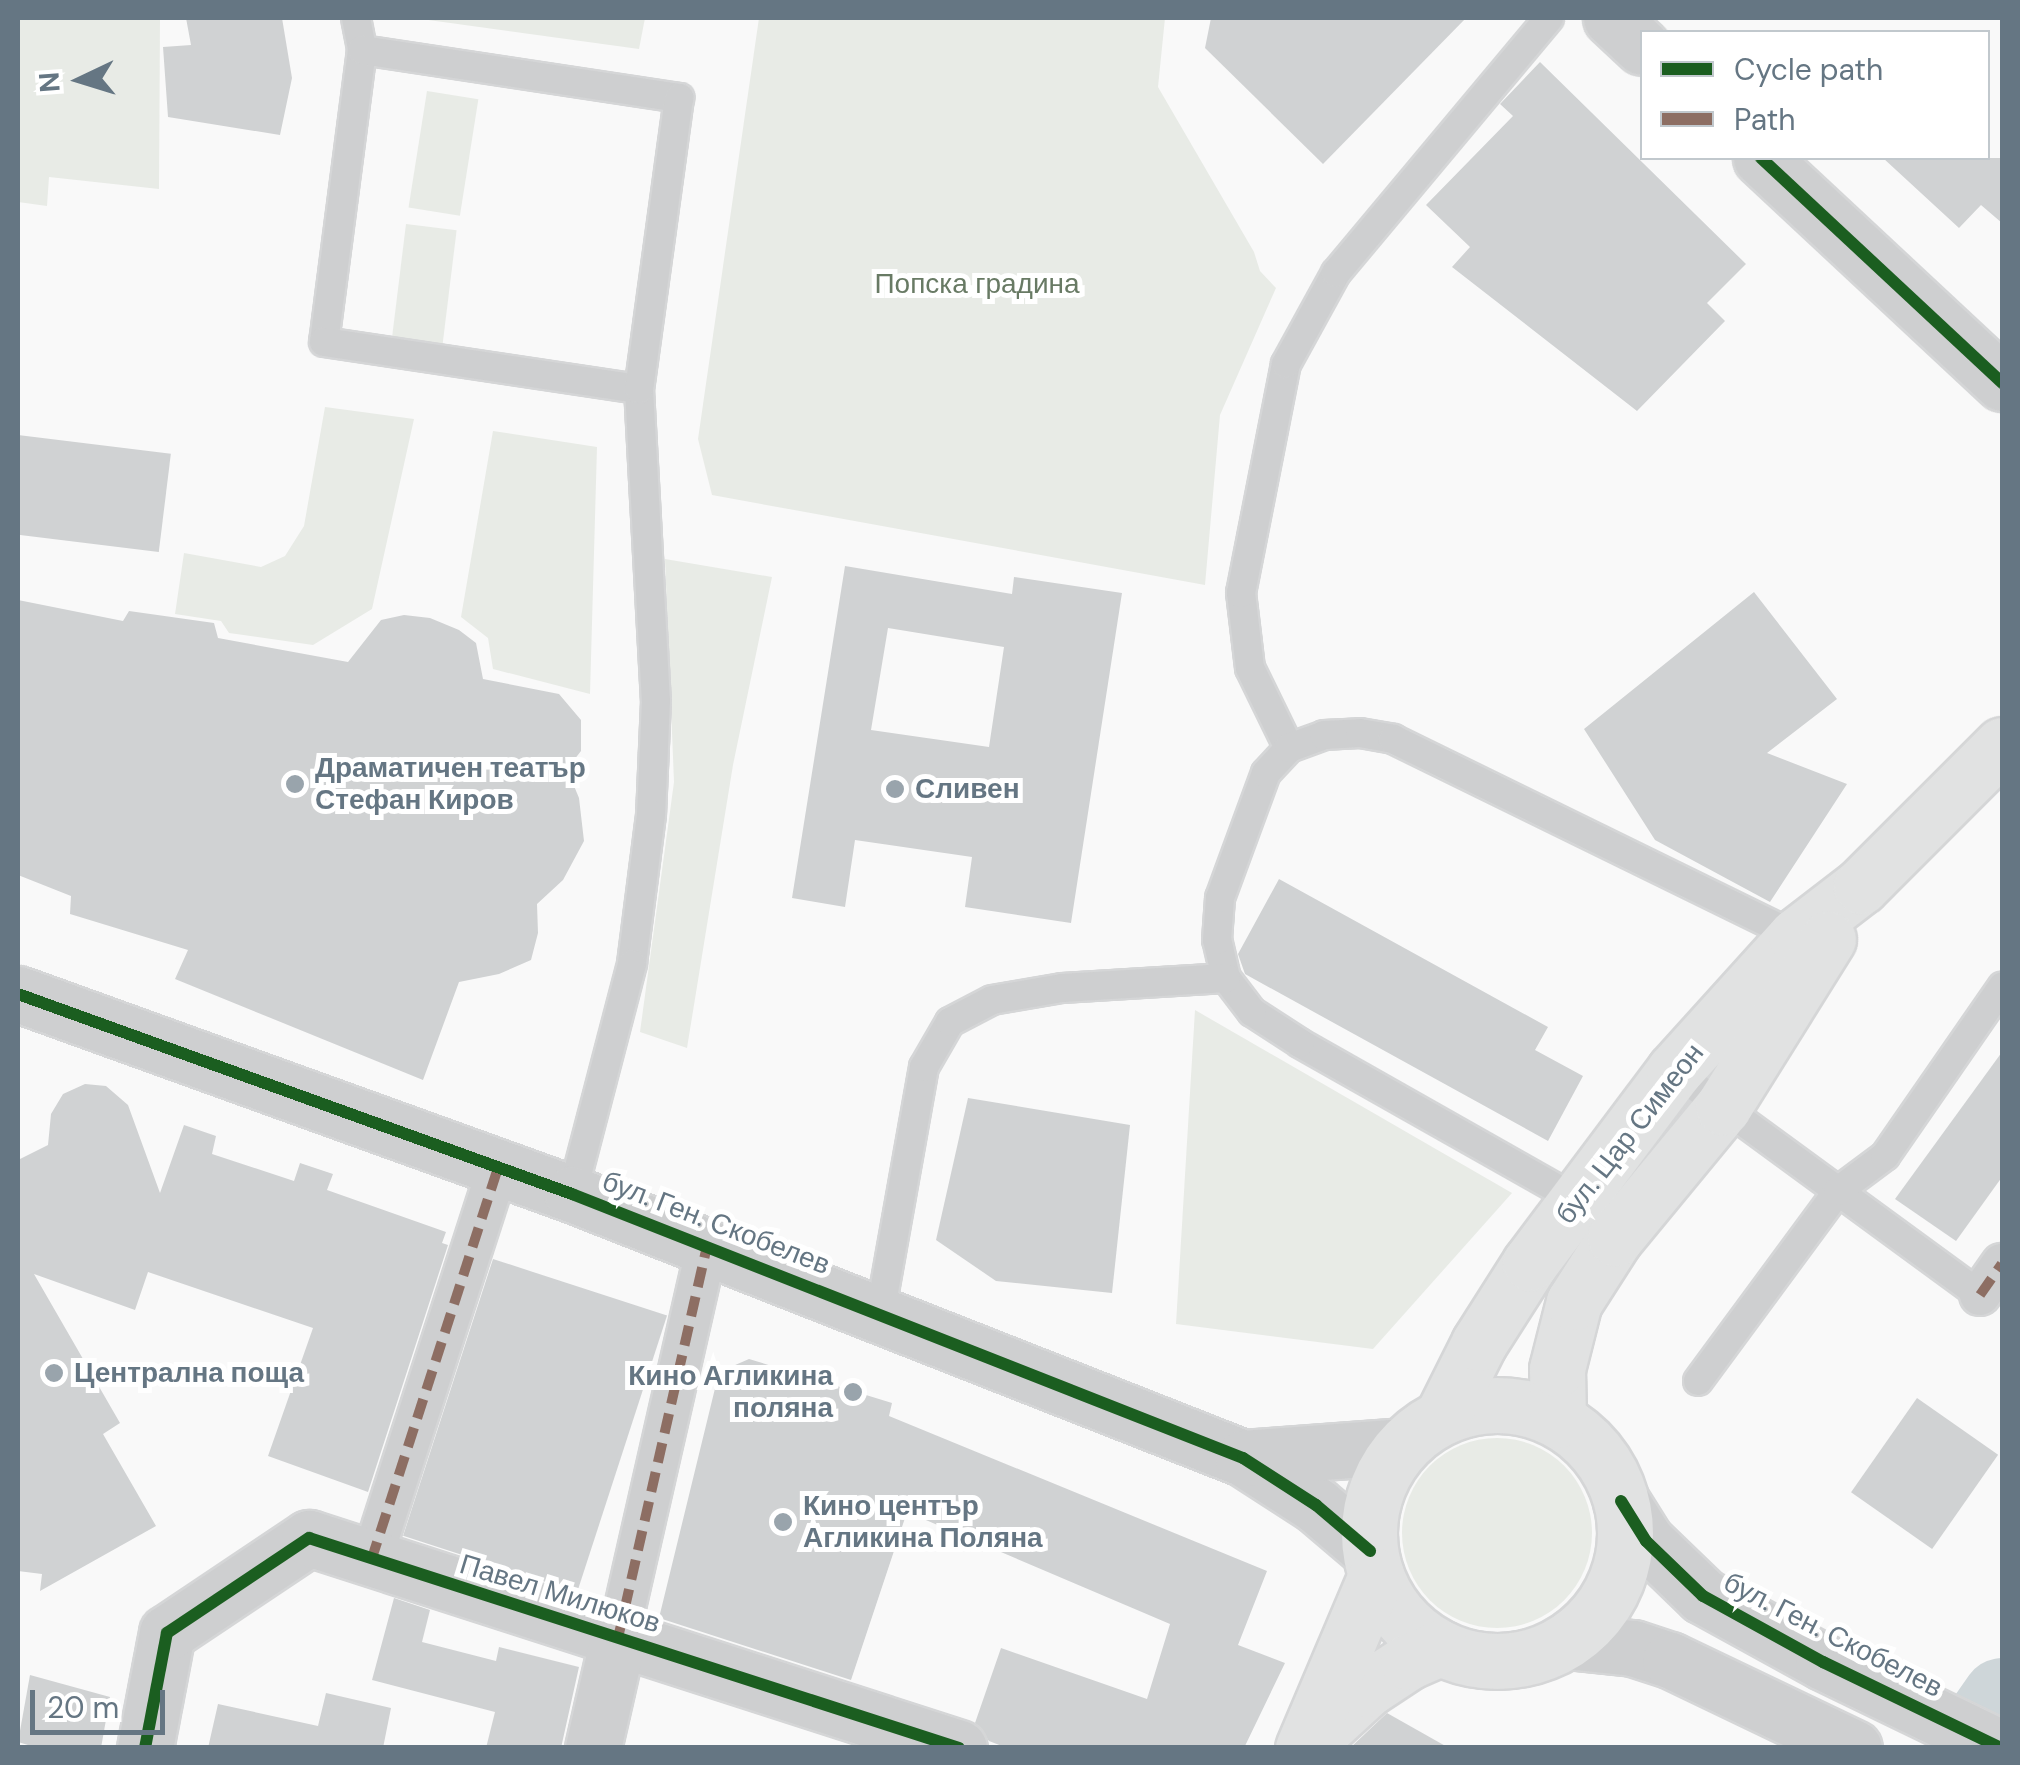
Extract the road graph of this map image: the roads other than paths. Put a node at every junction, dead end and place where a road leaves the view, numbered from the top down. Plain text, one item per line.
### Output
1 (356, 18) edge
2 (1550, 18) edge
3 (1611, 18) edge
4 (1640, 44) edge
5 (362, 50) junction
6 (1763, 160) edge
7 (2002, 383) edge
8 (639, 389) junction
9 (2002, 745) edge
10 (1289, 748) junction
11 (1861, 886) junction
12 (1796, 936) junction
13 (1226, 978) junction
14 (2002, 988) edge
15 (18, 994) edge
16 (1674, 1070) junction
17 (1723, 1107) junction
18 (498, 1168) junction
19 (1838, 1191) junction
20 (572, 1194) junction
21 (1577, 1200) junction
22 (708, 1247) junction
23 (1991, 1280) edge
24 (880, 1314) junction
25 (1698, 1381) dead end
26 (1558, 1420) junction
27 (1422, 1432) junction
28 (1243, 1458) junction
29 (1621, 1501) junction
30 (371, 1560) junction
31 (1373, 1563) junction
32 (618, 1638) junction
33 (1566, 1641) junction
34 (1440, 1648) junction
35 (145, 1748) edge
36 (593, 1748) edge
37 (959, 1748) edge
38 (1304, 1748) edge
39 (1854, 1748) edge
40 (2001, 1748) edge

1 - 5 lane
2 - 10 lane
3 - 4 street
5 - 8 lane
5 - 8 lane
6 - 7 street
8 - 20 lane
9 - 11 main road, бул. Цар Симеон
10 - 12 lane
10 - 13 lane
11 - 12 main road, бул. Цар Симеон
11 - 17 main road, бул. Цар Симеон
12 - 16 main road, бул. Цар Симеон
13 - 21 lane
13 - 24 lane
14 - 19 lane
15 - 18 street, бул. Ген. Скобелев
16 - 17 lane
16 - 21 main road, бул. Цар Симеон
17 - 19 lane
17 - 26 main road, бул. Цар Симеон
18 - 20 street, бул. Ген. Скобелев
18 - 30 street
19 - 23 lane
19 - 25 lane
20 - 22 street, бул. Ген. Скобелев
21 - 27 main road, бул. Цар Симеон
22 - 24 street, бул. Ген. Скобелев
22 - 32 street
24 - 28 street, бул. Ген. Скобелев
26 - 27 main road
26 - 29 main road
27 - 28 street, бул. Ген. Скобелев
27 - 31 main road
28 - 31 street, бул. Ген. Скобелев
29 - 33 main road
29 - 40 street, бул. Ген. Скобелев
30 - 32 street, Павел Милюков
30 - 35 street, Павел Милюков
31 - 34 main road
31 - 38 main road
32 - 36 street
32 - 37 street, Павел Милюков
33 - 34 main road
33 - 39 street
34 - 38 main road

